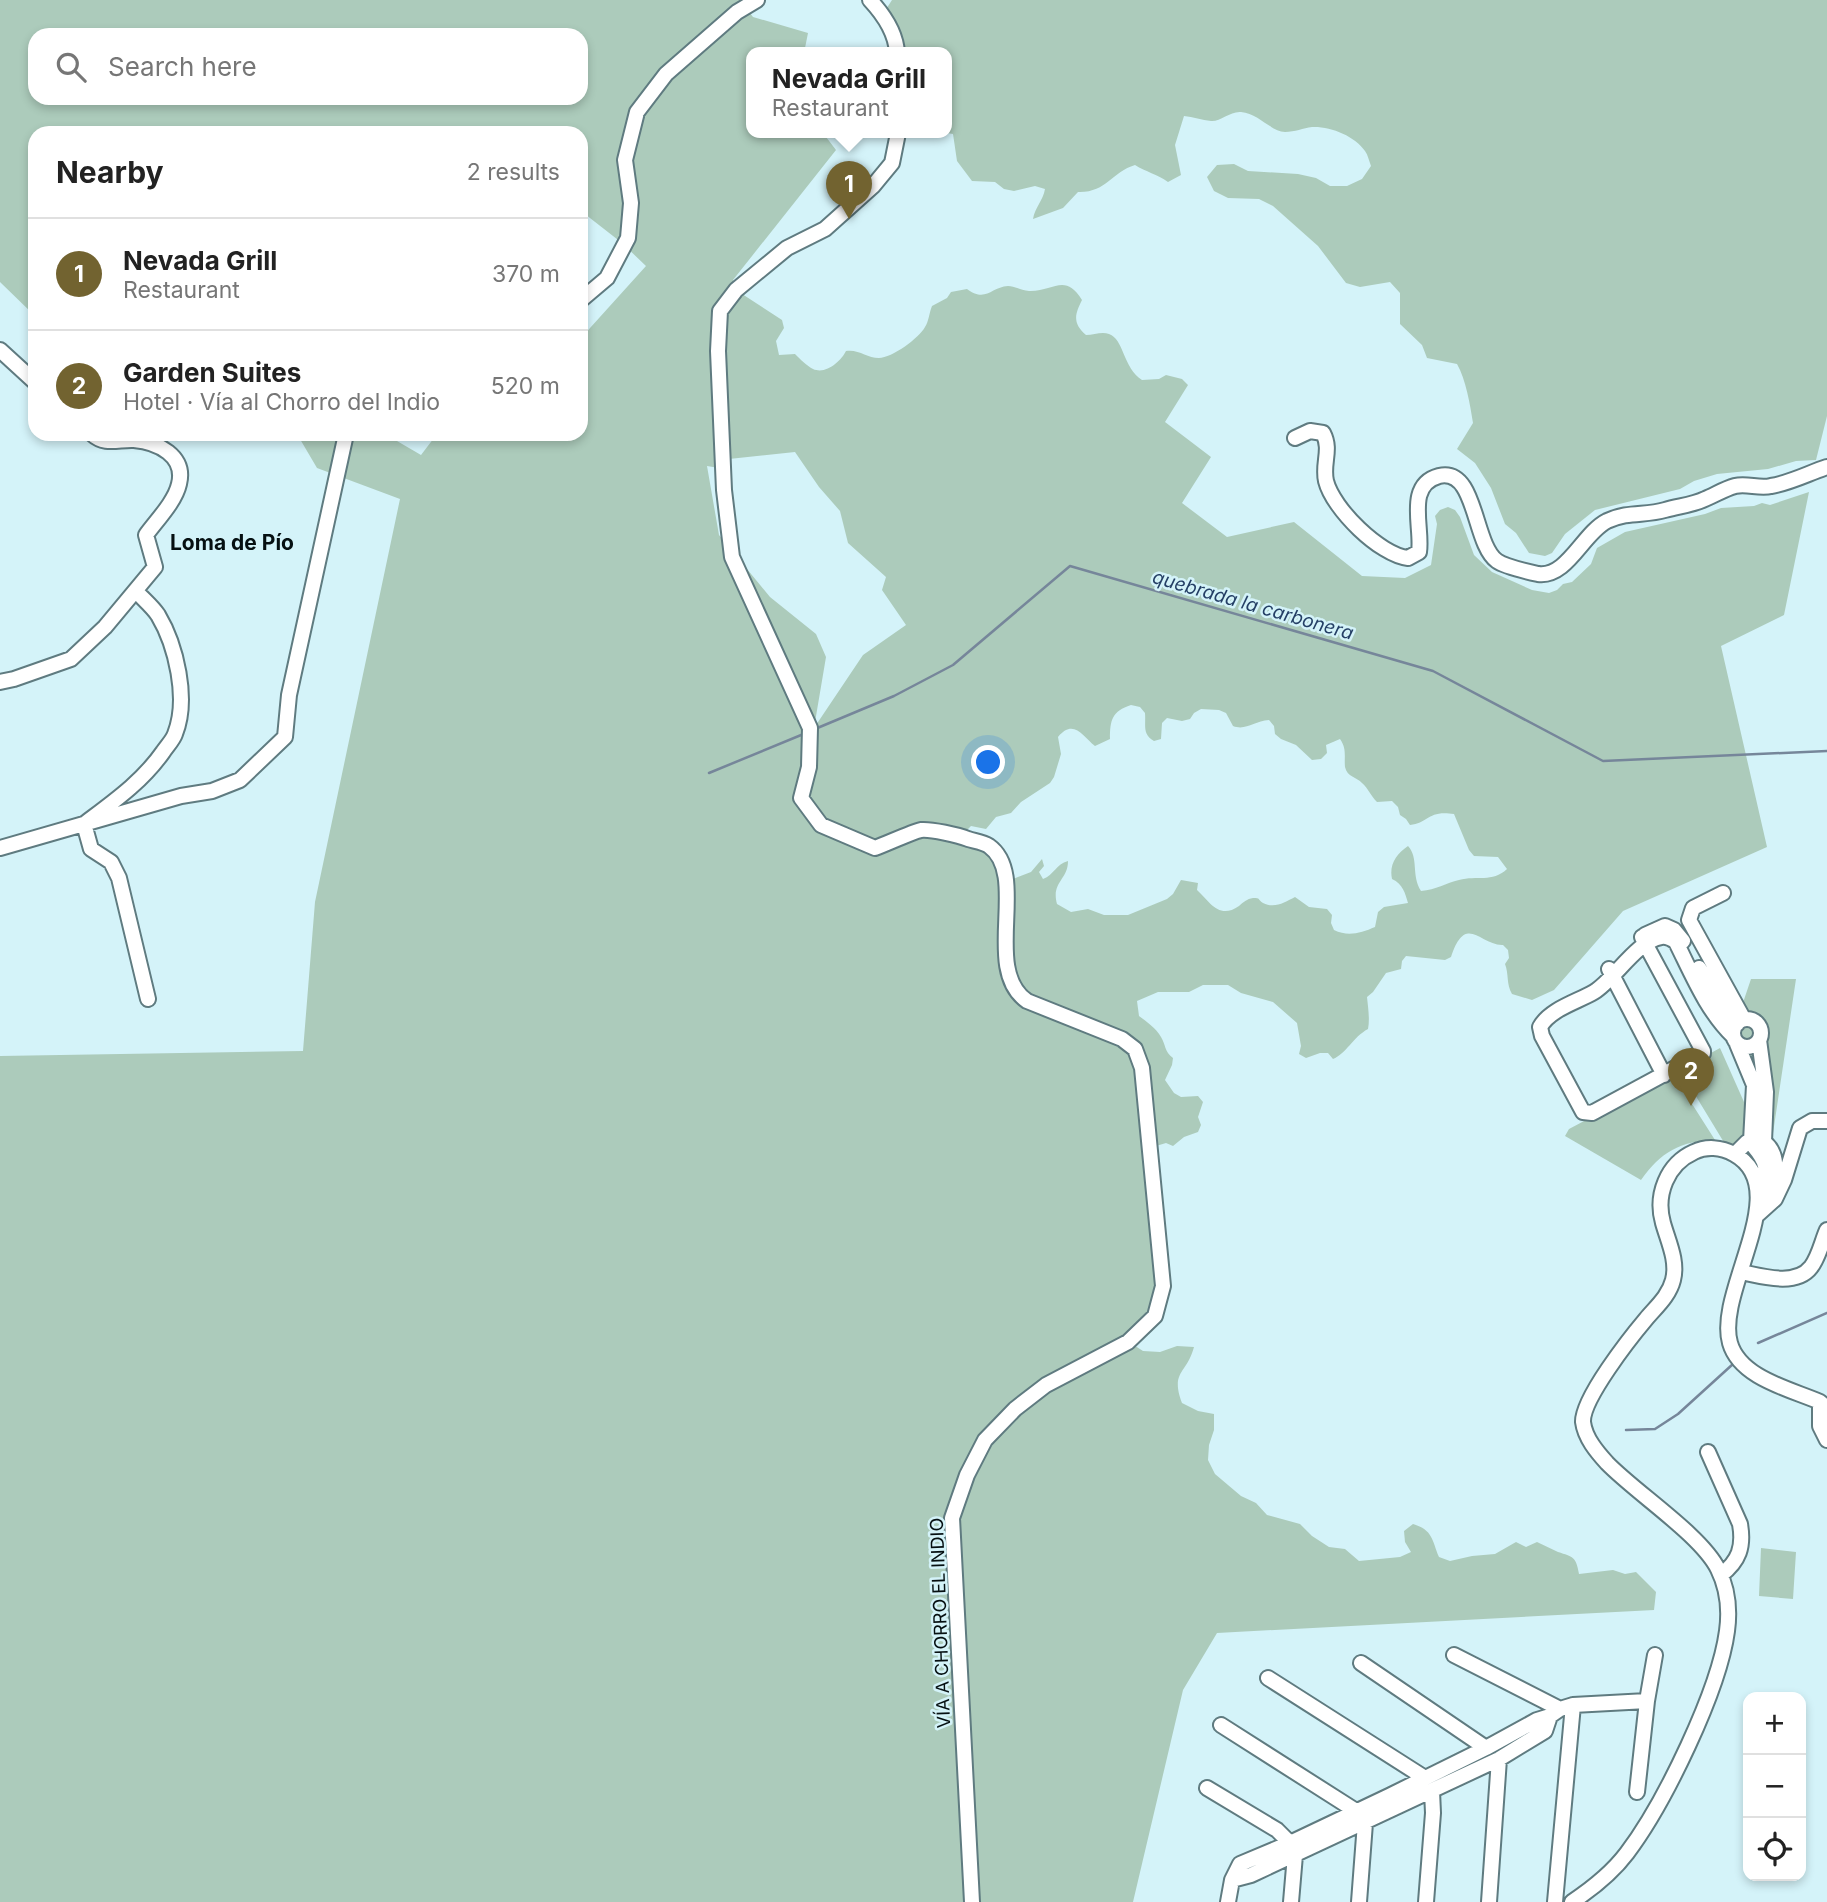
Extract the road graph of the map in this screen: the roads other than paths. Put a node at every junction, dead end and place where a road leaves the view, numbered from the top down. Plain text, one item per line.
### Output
1 (757, 0) edge
2 (878, 3) edge
3 (896, 47) edge
4 (897, 138) edge
5 (588, 294) edge
6 (0, 350) edge
7 (28, 376) edge
8 (1295, 438) dead end
9 (139, 441) edge
10 (344, 441) edge
11 (1827, 467) edge
12 (136, 591) junction
13 (0, 681) edge
14 (84, 824) junction
15 (0, 848) edge
16 (1723, 893) dead end
17 (1644, 941) junction
18 (1610, 972) junction
19 (148, 999) dead end
20 (1738, 1031) junction
21 (1759, 1040) junction
22 (1664, 1075) junction
23 (1827, 1121) edge
24 (1755, 1141) junction
25 (1735, 1154) junction
26 (1757, 1193) junction
27 (1756, 1216) junction
28 (1827, 1230) edge
29 (1741, 1272) junction
30 (1824, 1405) edge
31 (1827, 1440) edge
32 (1707, 1452) dead end
33 (1721, 1575) junction
34 (1454, 1655) dead end
35 (1654, 1655) dead end
36 (1361, 1662) dead end
37 (1268, 1678) dead end
38 (1647, 1701) junction
39 (1561, 1710) junction
40 (1221, 1725) dead end
41 (1486, 1748) junction
42 (1499, 1759) junction
43 (1429, 1785) junction
44 (1207, 1788) dead end
45 (1637, 1792) dead end
46 (1360, 1817) junction
47 (1293, 1849) junction
48 (972, 1902) edge
49 (1228, 1902) edge
50 (1291, 1902) edge
51 (1359, 1902) edge
52 (1426, 1902) edge
53 (1489, 1902) edge
54 (1555, 1902) edge
55 (1572, 1902) edge

1 - 5 street
2 - 3 street
4 - 48 street, VÍA A CHORRO EL INDIO
6 - 7 street
8 - 11 street
9 - 12 street
10 - 14 street
12 - 13 street
12 - 14 street
14 - 15 street
14 - 19 street
16 - 20 street
17 - 18 street
17 - 20 street
17 - 22 street
18 - 22 street
18 - 22 street
20 - 21 street
20 - 21 street
20 - 24 street
21 - 24 street
23 - 27 street
24 - 25 street
24 - 26 street
25 - 26 street
25 - 33 street
26 - 27 street
27 - 29 street
28 - 29 street
29 - 30 street
30 - 31 street
32 - 33 street
33 - 55 street
34 - 39 street
35 - 38 street
36 - 41 street
37 - 43 street
38 - 39 street
38 - 45 street
39 - 41 street
39 - 42 street
39 - 54 street
40 - 46 street
41 - 43 street
42 - 43 street
42 - 53 street
43 - 46 street
43 - 52 street
44 - 47 street
46 - 47 street
46 - 51 street
47 - 49 street
47 - 50 street

